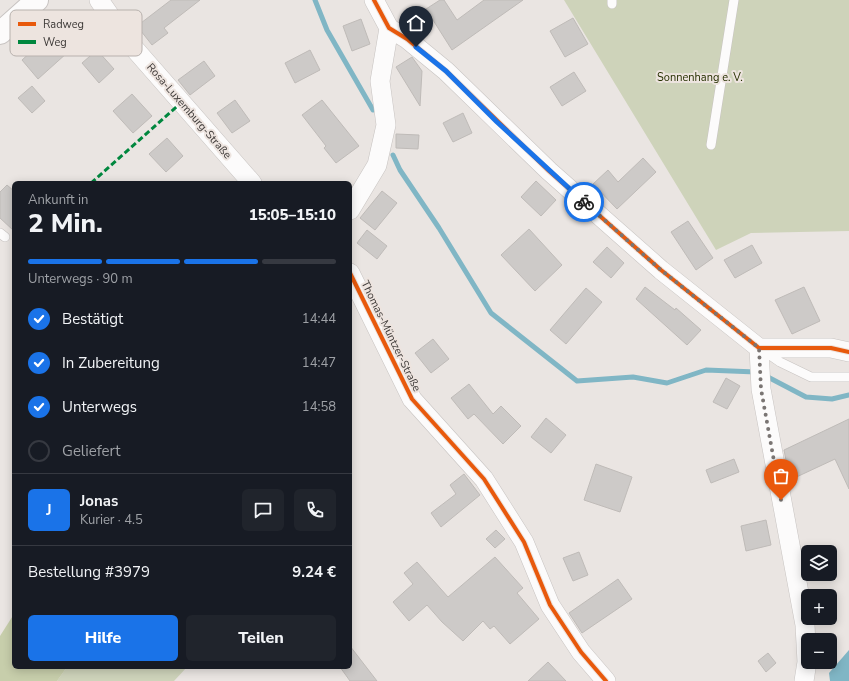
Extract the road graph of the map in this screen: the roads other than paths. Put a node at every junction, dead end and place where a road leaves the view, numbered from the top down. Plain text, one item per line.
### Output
1 (37, 0) edge
2 (99, 0) edge
3 (374, 0) edge
4 (734, 0) edge
5 (26, 10) edge
6 (106, 10) edge
7 (10, 24) edge
8 (389, 28) junction
9 (0, 33) edge
10 (141, 56) edge
11 (711, 145) dead end
12 (250, 181) edge
13 (352, 207) edge
14 (352, 277) edge
15 (849, 352) edge
16 (760, 356) junction
17 (849, 377) edge
18 (606, 681) edge
19 (804, 681) edge

1 - 5 street
2 - 6 street, Rosa-Luxemburg-Straße
3 - 8 street
4 - 11 lane
7 - 9 street
8 - 13 street
8 - 16 street
10 - 12 street, Rosa-Luxemburg-Straße
14 - 18 street, Thomas-Müntzer-Straße
15 - 16 street
16 - 17 lane
16 - 19 street

